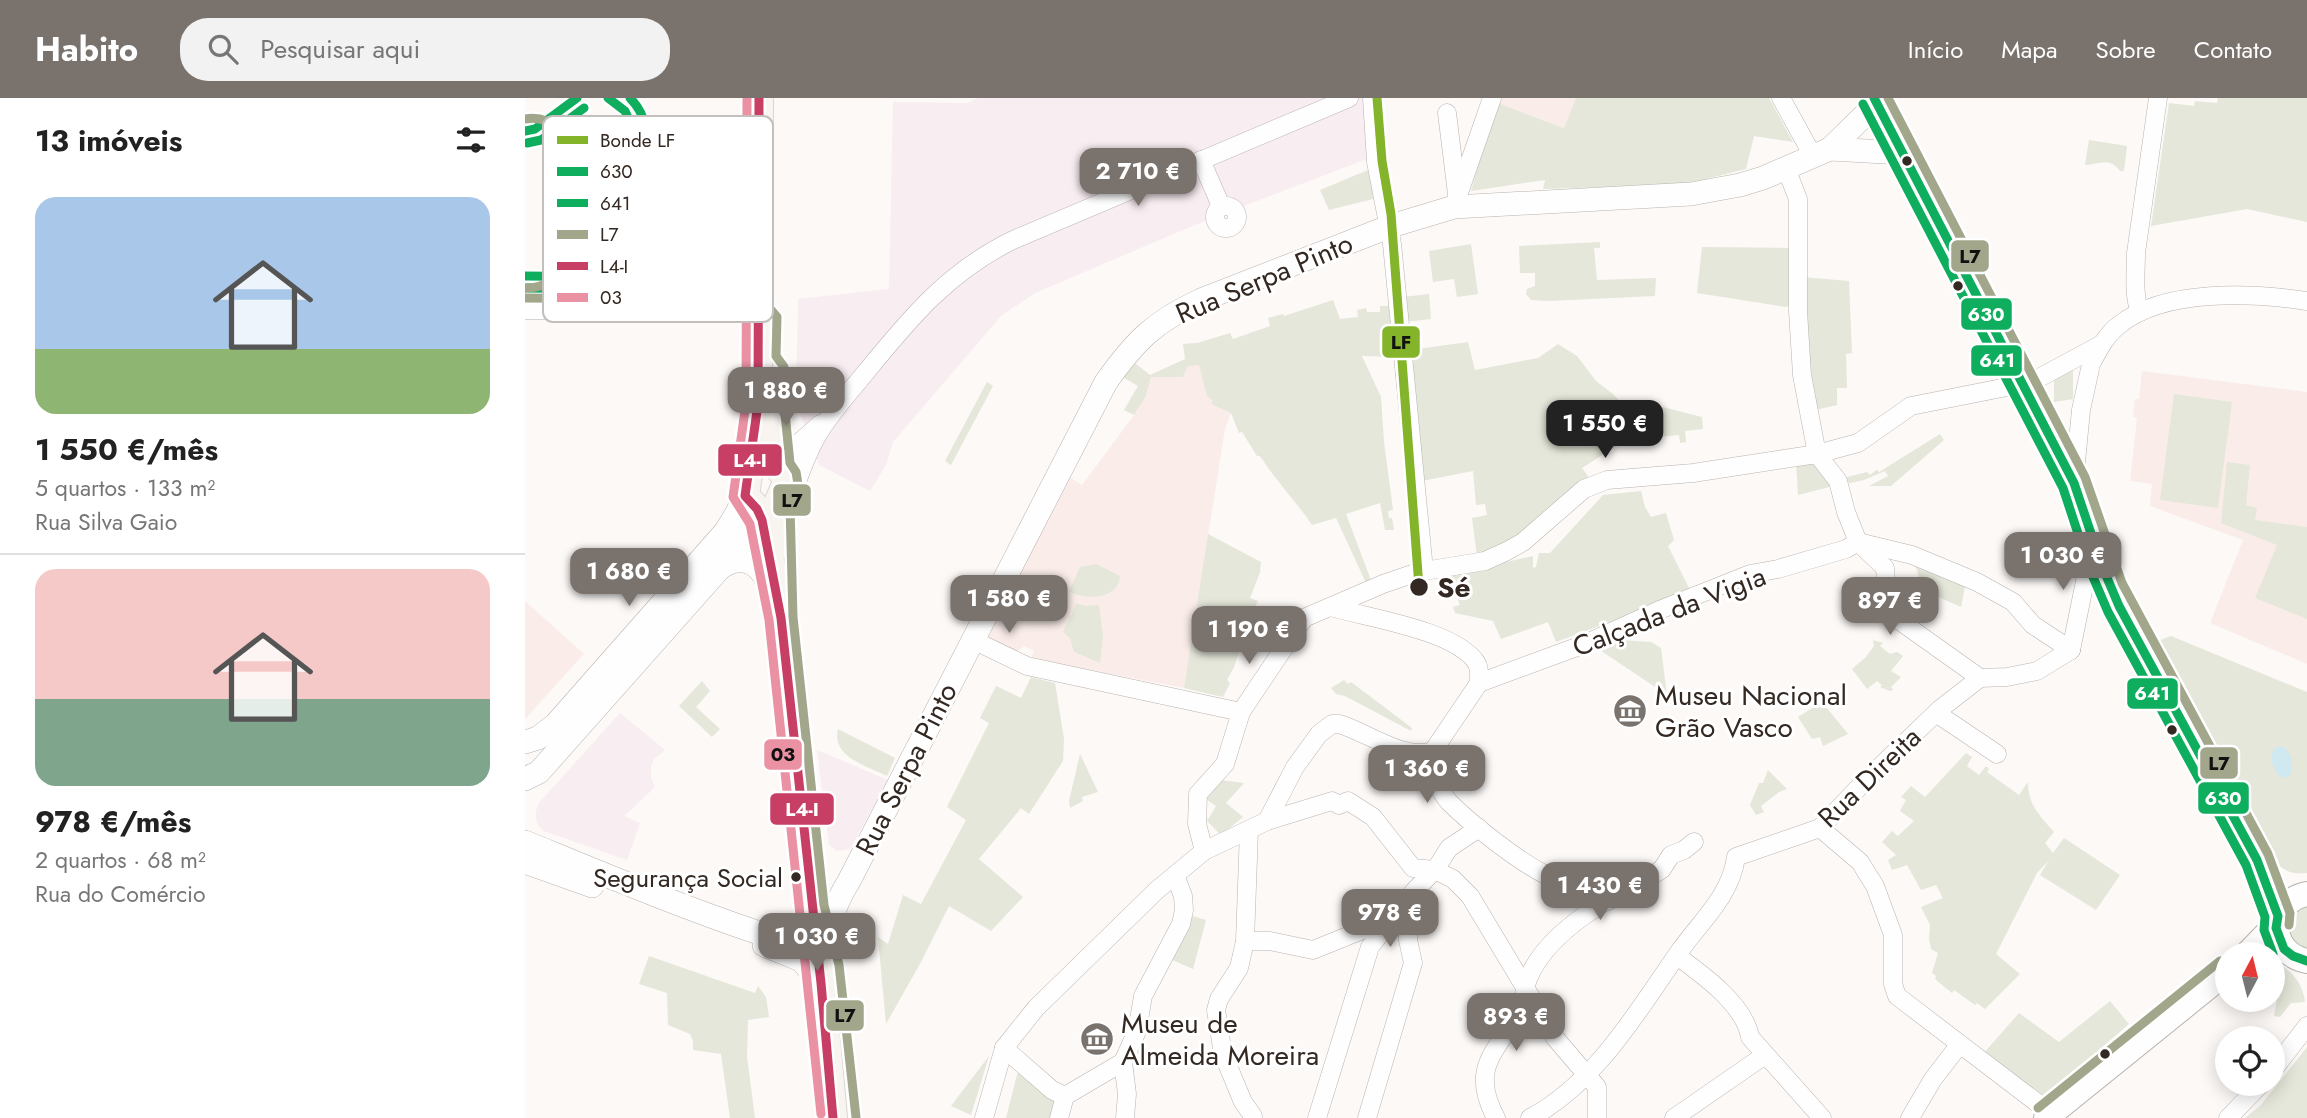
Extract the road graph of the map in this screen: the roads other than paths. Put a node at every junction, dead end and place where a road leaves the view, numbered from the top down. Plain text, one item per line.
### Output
1 (759, 98) edge
2 (769, 98) edge
3 (774, 98) edge
4 (1349, 98) edge
5 (1372, 98) edge
6 (1492, 98) edge
7 (1781, 98) edge
8 (2158, 98) edge
9 (1875, 100) edge
10 (1447, 113) dead end
11 (759, 116) edge
12 (768, 116) edge
13 (773, 142) edge
14 (774, 145) junction
15 (1821, 153) junction
16 (1903, 153) junction
17 (1201, 160) junction
18 (1786, 167) junction
19 (1456, 202) junction
20 (1221, 206) dead end
21 (1389, 227) junction
22 (773, 257) edge
23 (2307, 301) edge
24 (525, 310) edge
25 (543, 310) edge
26 (2140, 312) junction
27 (757, 322) edge
28 (765, 322) edge
29 (772, 322) edge
30 (2102, 344) junction
31 (772, 369) junction
32 (2022, 384) junction
33 (773, 413) junction
34 (815, 437) junction
35 (1817, 454) junction
36 (2074, 483) junction
37 (767, 492) junction
38 (1858, 542) junction
39 (2093, 542) junction
40 (780, 561) junction
41 (720, 568) junction
42 (1424, 570) junction
43 (1331, 607) junction
44 (781, 618) junction
45 (973, 640) junction
46 (2071, 650) junction
47 (1980, 678) junction
48 (1479, 683) junction
49 (1241, 712) junction
50 (1935, 713) junction
51 (525, 742) edge
52 (1428, 750) junction
53 (1997, 754) dead end
54 (525, 779) edge
55 (1282, 792) junction
56 (1300, 812) junction
57 (1267, 821) junction
58 (525, 825) edge
59 (1479, 828) junction
60 (1820, 828) junction
61 (1249, 830) junction
62 (525, 842) edge
63 (1694, 842) dead end
64 (1204, 851) junction
65 (530, 859) edge
66 (2257, 860) junction
67 (1434, 870) junction
68 (1175, 875) junction
69 (617, 880) junction
70 (849, 881) junction
71 (592, 886) dead end
72 (2306, 894) edge
73 (1603, 903) junction
74 (1395, 917) junction
75 (2278, 920) junction
76 (764, 935) junction
77 (816, 936) junction
78 (1408, 940) junction
79 (1245, 941) junction
80 (1375, 942) junction
81 (2258, 942) edge
82 (2285, 955) edge
83 (1677, 956) junction
84 (2303, 961) edge
85 (2215, 982) edge
86 (1527, 992) junction
87 (2307, 1026) edge
88 (1960, 1044) junction
89 (1004, 1048) junction
90 (2285, 1054) edge
91 (1765, 1055) junction
92 (1123, 1062) junction
93 (1584, 1074) junction
94 (2249, 1096) edge
95 (1065, 1097) junction
96 (1253, 1116) dead end
97 (2051, 1117) edge
98 (833, 1118) edge
99 (845, 1118) edge
100 (983, 1118) edge
101 (1059, 1118) edge
102 (1125, 1118) edge
103 (1317, 1118) edge
104 (1367, 1118) edge
105 (1496, 1118) edge
106 (1530, 1118) edge
107 (1597, 1118) edge
108 (1674, 1118) edge
109 (1822, 1118) edge
110 (1910, 1118) edge
111 (2228, 1118) edge

1 - 11 main road
2 - 12 main road
3 - 14 main road
4 - 17 street
5 - 21 street
6 - 19 street
7 - 15 street
8 - 26 street
9 - 15 street, Rua Serpa Pinto
9 - 16 main road
10 - 19 street
13 - 14 main road
14 - 22 main road
15 - 16 street, Rua Serpa Pinto
15 - 18 street, Rua Serpa Pinto
16 - 32 main road
17 - 20 street
17 - 34 street
18 - 19 street, Rua Serpa Pinto
18 - 35 street
19 - 21 street, Rua Serpa Pinto
21 - 42 street
21 - 45 street, Rua Serpa Pinto
23 - 26 street
24 - 25 street
26 - 30 street
27 - 37 main road
28 - 31 main road
29 - 31 main road
30 - 32 street
30 - 36 street
31 - 33 main road
32 - 35 street
32 - 36 main road
33 - 34 street
33 - 37 main road
34 - 37 street
34 - 40 street
35 - 38 street
35 - 42 street
36 - 39 main road
37 - 40 main road
37 - 41 street
37 - 44 main road
37 - 51 street
38 - 46 street
38 - 47 street
38 - 48 street, Calçada da Vigia
39 - 46 street
39 - 66 main road
40 - 44 main road
41 - 44 street
41 - 54 street
42 - 43 street
43 - 48 street
43 - 49 street
44 - 77 main road
45 - 49 street
45 - 70 street, Rua Serpa Pinto
46 - 47 street
47 - 50 street, Rua Direita
48 - 52 street
49 - 64 street
50 - 53 street
50 - 60 street, Rua Direita
52 - 55 street
52 - 59 street
55 - 56 street
55 - 57 street
56 - 57 street
56 - 67 street
57 - 61 street
58 - 69 street
59 - 67 street
59 - 73 street
60 - 83 street, Rua Direita
60 - 88 street
61 - 64 street
61 - 79 street
62 - 69 street
63 - 73 street
64 - 68 street
65 - 71 street
65 - 77 street
66 - 72 main road
66 - 75 main road
67 - 74 street
67 - 86 street
68 - 89 street
68 - 92 street
69 - 76 street
70 - 77 street, Rua Serpa Pinto
70 - 77 street, Rua Serpa Pinto
72 - 75 main road
73 - 86 street
74 - 78 street
74 - 79 street
74 - 80 street
75 - 81 main road
75 - 84 main road
76 - 77 street
76 - 77 street
77 - 98 main road
77 - 99 main road
78 - 80 street
78 - 104 street
79 - 96 street
80 - 103 street
82 - 84 main road
83 - 91 street
83 - 93 street, Rua Direita
85 - 97 main road
86 - 93 street
86 - 105 street
87 - 90 street
88 - 97 street
88 - 110 street
89 - 95 street
89 - 100 street
91 - 108 street
91 - 109 street
92 - 95 street
92 - 102 street
93 - 106 street, Rua Direita
93 - 107 street
94 - 111 street
95 - 101 street

